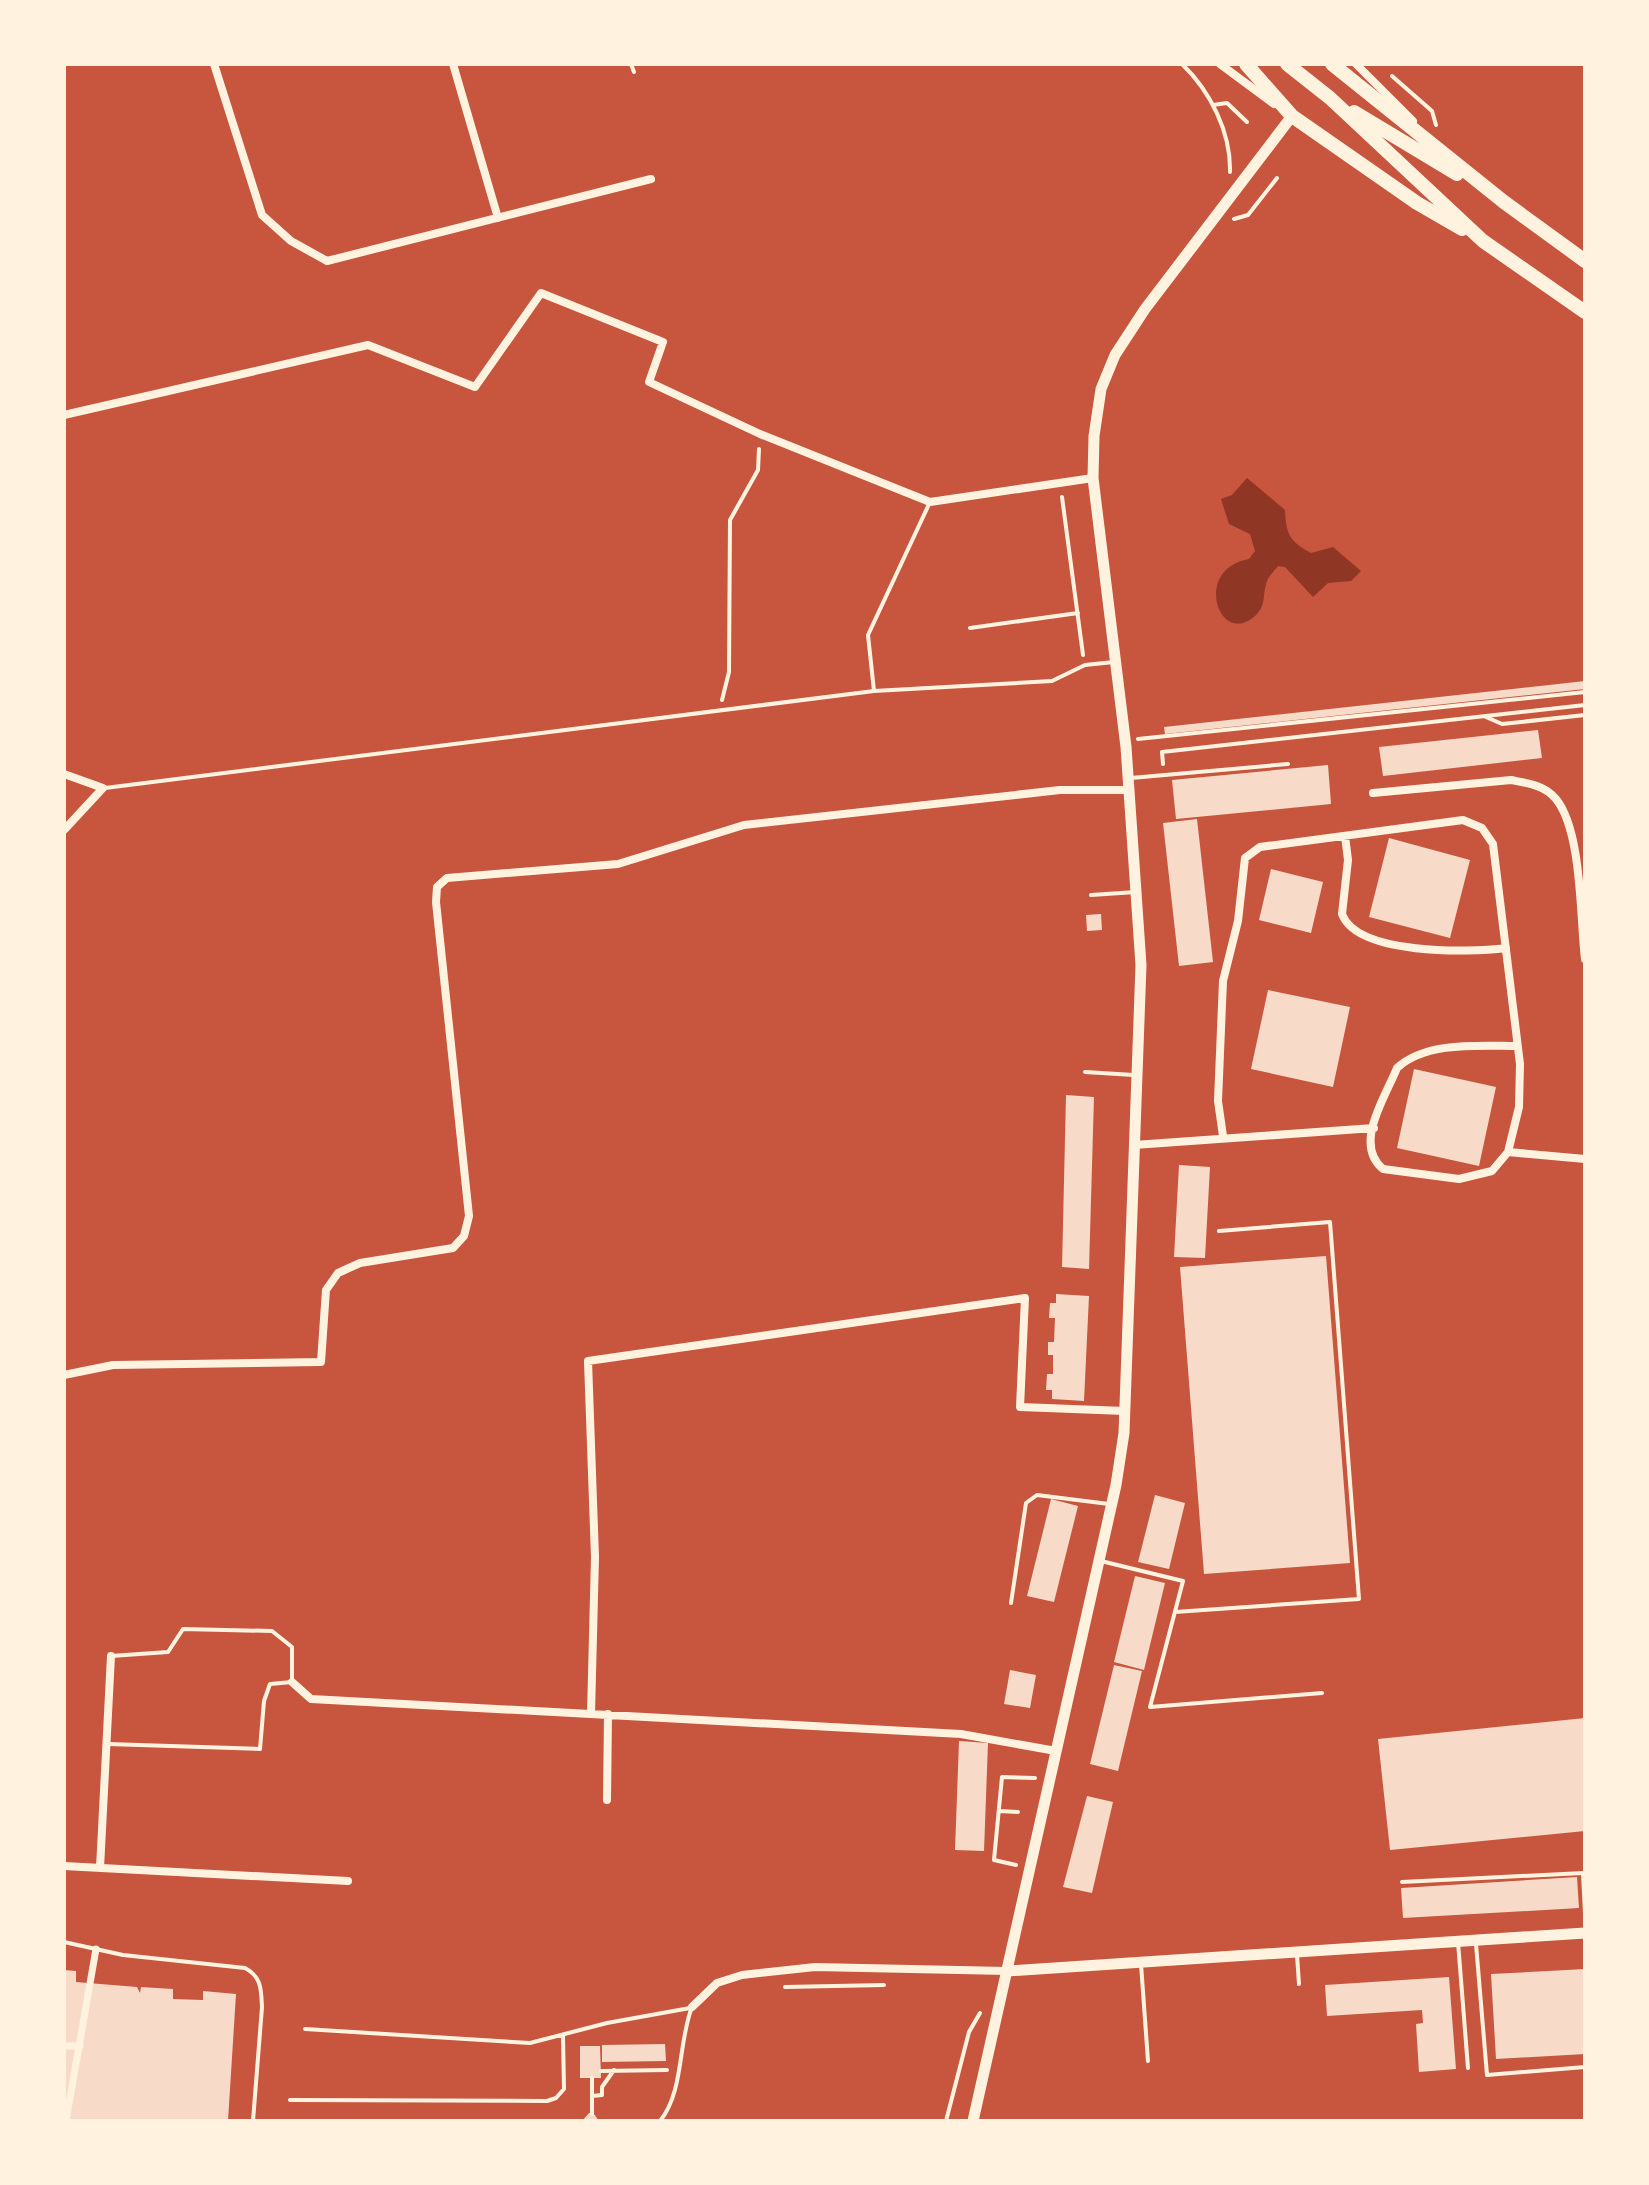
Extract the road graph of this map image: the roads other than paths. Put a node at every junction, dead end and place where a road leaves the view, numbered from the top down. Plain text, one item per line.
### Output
1 (214, 64) edge
2 (453, 64) edge
3 (631, 64) edge
4 (1220, 64) edge
5 (1287, 64) edge
6 (1332, 64) edge
7 (1356, 64) edge
8 (1247, 65) edge
9 (634, 72) dead end
10 (1330, 98) junction
11 (1292, 116) junction
12 (1444, 154) junction
13 (651, 179) dead end
14 (1504, 202) junction
15 (498, 218) junction
16 (1483, 241) junction
17 (1585, 261) edge
18 (1585, 312) edge
19 (64, 415) edge
20 (1093, 478) junction
21 (930, 502) junction
22 (1115, 662) junction
23 (874, 691) junction
24 (1288, 764) dead end
25 (64, 774) edge
26 (1129, 784) junction
27 (103, 788) junction
28 (1373, 793) dead end
29 (64, 830) edge
30 (1345, 836) junction
31 (1137, 892) junction
32 (1091, 895) dead end
33 (1506, 948) junction
34 (1585, 959) edge
35 (1517, 1046) junction
36 (1085, 1072) dead end
37 (1138, 1075) junction
38 (1374, 1128) junction
39 (1223, 1136) junction
40 (1134, 1145) junction
41 (1508, 1152) junction
42 (1585, 1159) edge
43 (1219, 1231) dead end
44 (64, 1375) edge
45 (1125, 1411) junction
46 (1111, 1504) junction
47 (1099, 1560) junction
48 (1011, 1603) dead end
49 (1175, 1612) junction
50 (111, 1656) joint
51 (292, 1682) junction
52 (1322, 1693) dead end
53 (591, 1714) junction
54 (608, 1714) junction
55 (106, 1744) junction
56 (1056, 1751) junction
57 (607, 1800) dead end
58 (64, 1866) edge
59 (100, 1868) junction
60 (348, 1881) dead end
61 (1402, 1882) dead end
62 (1585, 1914) edge
63 (1585, 1933) edge
64 (1476, 1940) junction
65 (1458, 1941) junction
66 (64, 1942) edge
67 (96, 1949) junction
68 (1297, 1952) junction
69 (1141, 1962) junction
70 (1007, 1971) junction
71 (1299, 1984) dead end
72 (692, 2007) junction
73 (305, 2029) dead end
74 (563, 2036) junction
75 (64, 2046) edge
76 (80, 2046) junction
77 (1148, 2061) dead end
78 (1585, 2067) edge
79 (1468, 2068) dead end
80 (290, 2100) dead end
81 (66, 2121) edge
82 (253, 2121) edge
83 (660, 2121) edge
84 (973, 2121) edge

1 - 15 street
2 - 15 street
3 - 9 lane
4 - 11 street
5 - 10 main road
6 - 12 main road
7 - 12 street
8 - 11 main road
10 - 14 main road
10 - 16 main road
11 - 16 main road
11 - 20 street
12 - 14 main road
13 - 15 street
14 - 17 main road
16 - 18 main road
19 - 21 street
20 - 21 street
20 - 22 street
21 - 23 lane
22 - 23 lane
22 - 26 street
23 - 27 lane
24 - 26 lane
25 - 27 street
26 - 31 street
26 - 44 street
27 - 29 street
28 - 34 street
30 - 33 street
30 - 33 street
30 - 39 street
31 - 32 lane
31 - 37 street
33 - 35 street
35 - 38 street
35 - 41 street
36 - 37 lane
37 - 40 street
38 - 39 street
38 - 41 street
39 - 40 street
40 - 45 street
41 - 42 street
43 - 49 lane
45 - 46 street
45 - 53 street
46 - 47 street
46 - 48 lane
47 - 49 lane
47 - 56 street
49 - 52 lane
50 - 51 lane
50 - 55 street
51 - 53 street
51 - 55 lane
53 - 54 street
54 - 56 street
54 - 57 street
55 - 59 street
56 - 70 street
58 - 59 street
59 - 60 street
61 - 62 lane
63 - 64 street
64 - 65 street
64 - 78 lane
65 - 68 street
65 - 79 lane
66 - 67 lane
67 - 76 street
67 - 82 lane
68 - 69 street
68 - 71 lane
69 - 70 street
69 - 77 lane
70 - 72 street
70 - 84 street
72 - 74 lane
72 - 83 lane
73 - 74 lane
74 - 80 lane
75 - 76 street
76 - 81 street

